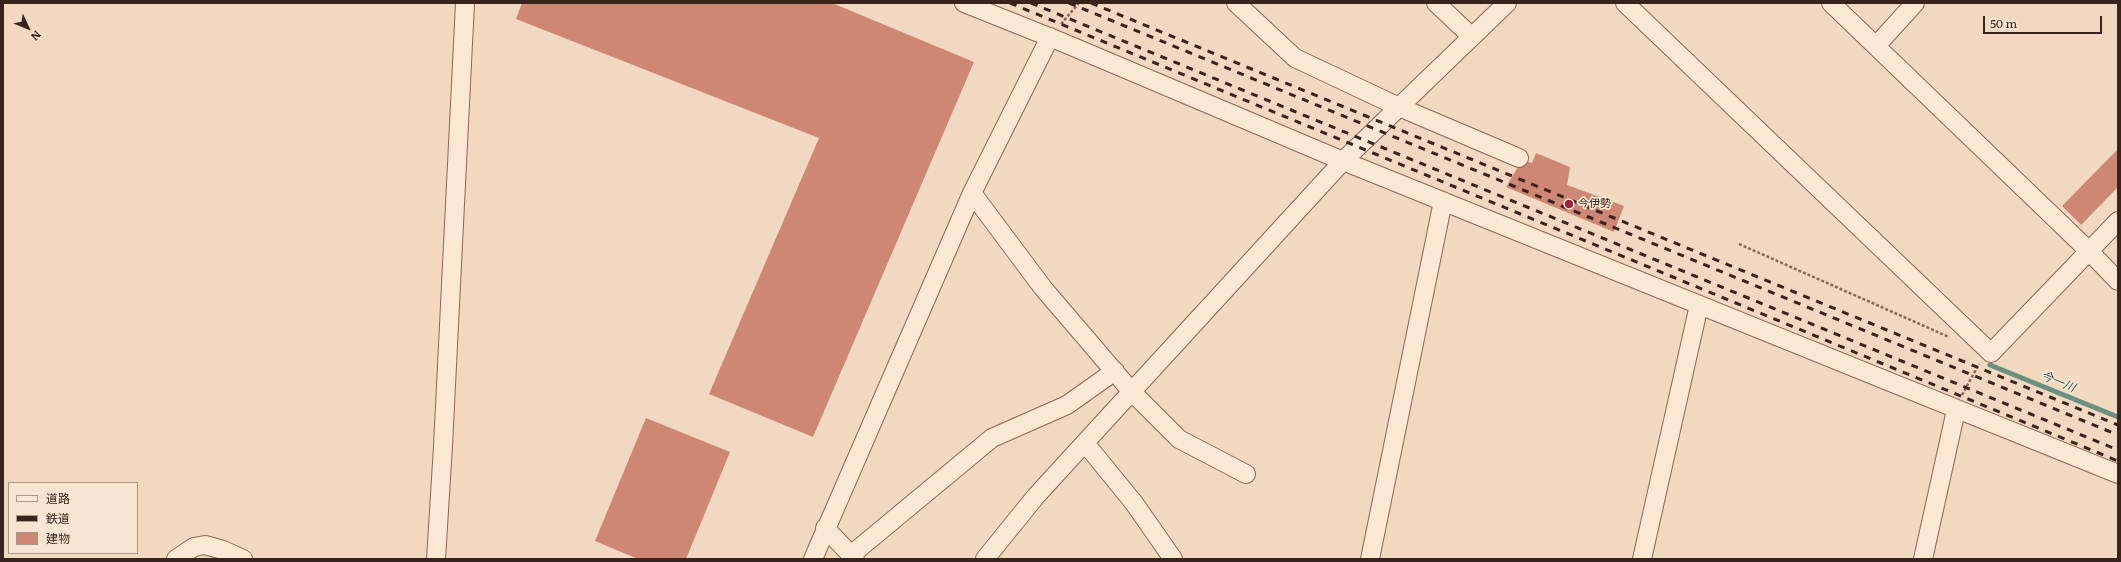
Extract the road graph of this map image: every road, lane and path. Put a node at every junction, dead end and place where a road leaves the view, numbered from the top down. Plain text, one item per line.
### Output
1 (465, 3) edge
2 (964, 3) edge
3 (1078, 3) edge
4 (1236, 3) edge
5 (1436, 3) edge
6 (1507, 3) edge
7 (1625, 3) edge
8 (1831, 3) edge
9 (1915, 3) edge
10 (1050, 37) junction
11 (1472, 37) junction
12 (1876, 46) junction
13 (1399, 107) junction
14 (1519, 158) dead end
15 (1343, 161) junction
16 (972, 193) junction
17 (1443, 201) junction
18 (2118, 221) edge
19 (1739, 244) dead end
20 (2089, 251) junction
21 (2118, 281) edge
22 (1699, 305) junction
23 (1955, 340) dead end
24 (1988, 350) junction
25 (1115, 371) junction
26 (1132, 392) junction
27 (1956, 410) junction
28 (1085, 443) junction
29 (1246, 474) dead end
30 (2118, 474) edge
31 (825, 528) junction
32 (853, 557) edge
33 (176, 559) edge
34 (243, 559) edge
35 (436, 559) edge
36 (813, 559) edge
37 (985, 559) edge
38 (1174, 559) edge
39 (1370, 559) edge
40 (1642, 559) edge
41 (1923, 559) edge

1 - 35 street
2 - 10 street
3 - 10 path
4 - 13 street
5 - 11 street
6 - 11 street
7 - 24 street
8 - 12 street
9 - 12 street
10 - 15 street
10 - 16 street
11 - 13 street
12 - 20 street
13 - 14 street
13 - 15 street
15 - 17 street
15 - 26 street
16 - 25 street
16 - 31 street
17 - 22 street
17 - 39 street
18 - 20 street
19 - 23 path
20 - 21 street
20 - 24 street
22 - 27 street
22 - 40 street
24 - 27 path
25 - 26 street
25 - 32 street
26 - 28 street
26 - 29 street
27 - 30 street
27 - 41 street
28 - 37 street
28 - 38 street
31 - 32 street
31 - 36 street
33 - 34 street

